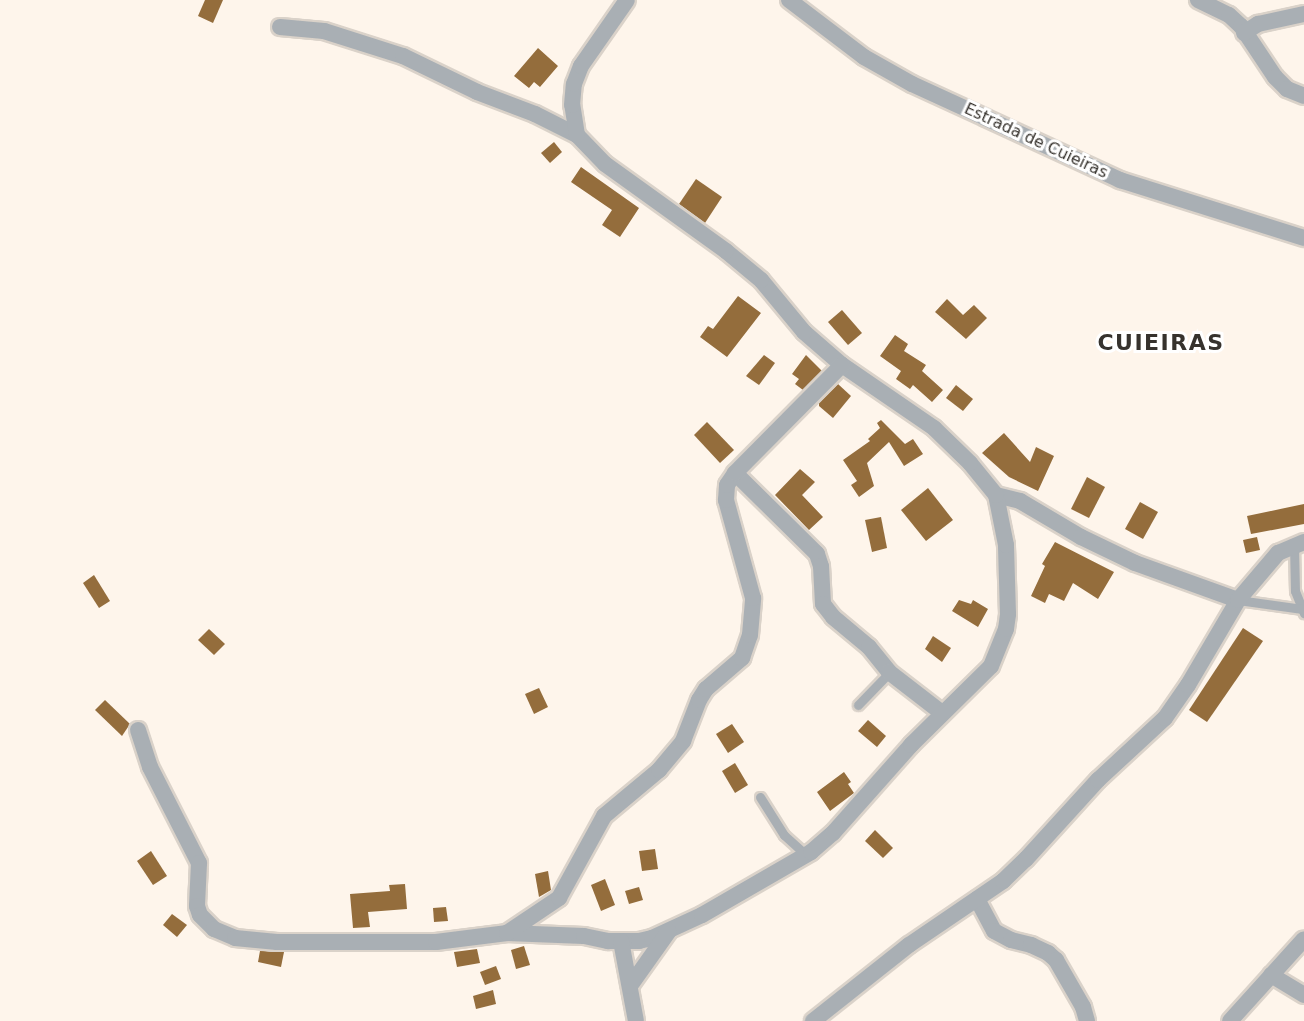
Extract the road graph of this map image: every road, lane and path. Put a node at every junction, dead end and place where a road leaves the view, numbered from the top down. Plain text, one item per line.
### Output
1 (627, 0) edge
2 (789, 0) edge
3 (1198, 0) edge
4 (1304, 14) edge
5 (280, 27) dead end
6 (1244, 33) junction
7 (1304, 96) edge
8 (577, 135) junction
9 (1304, 238) edge
10 (842, 365) junction
11 (735, 473) junction
12 (996, 495) junction
13 (1299, 543) edge
14 (1238, 600) junction
15 (1303, 611) edge
16 (890, 672) junction
17 (858, 705) dead end
18 (942, 713) junction
19 (138, 730) dead end
20 (760, 797) dead end
21 (806, 855) junction
22 (977, 899) junction
23 (670, 929) junction
24 (507, 933) junction
25 (1304, 939) edge
26 (621, 941) junction
27 (1271, 975) junction
28 (630, 986) junction
29 (1304, 995) edge
30 (636, 1021) edge
31 (813, 1021) edge
32 (1086, 1021) edge
33 (1230, 1021) edge

1 - 8 street
2 - 9 street, Estrada de Cuieiras
3 - 6 street
4 - 6 street
5 - 8 street
6 - 7 street
8 - 10 street
10 - 11 street
10 - 12 street
11 - 16 street
11 - 24 street
12 - 14 street
12 - 18 street
13 - 14 street
13 - 15 lane
14 - 15 lane
14 - 22 street
16 - 17 lane
16 - 18 street
18 - 21 street
19 - 24 street
20 - 21 lane
21 - 23 street
22 - 31 street
22 - 32 street
23 - 26 street
23 - 28 street
24 - 26 street
25 - 27 street
26 - 28 street
27 - 29 street
27 - 33 street
28 - 30 street

